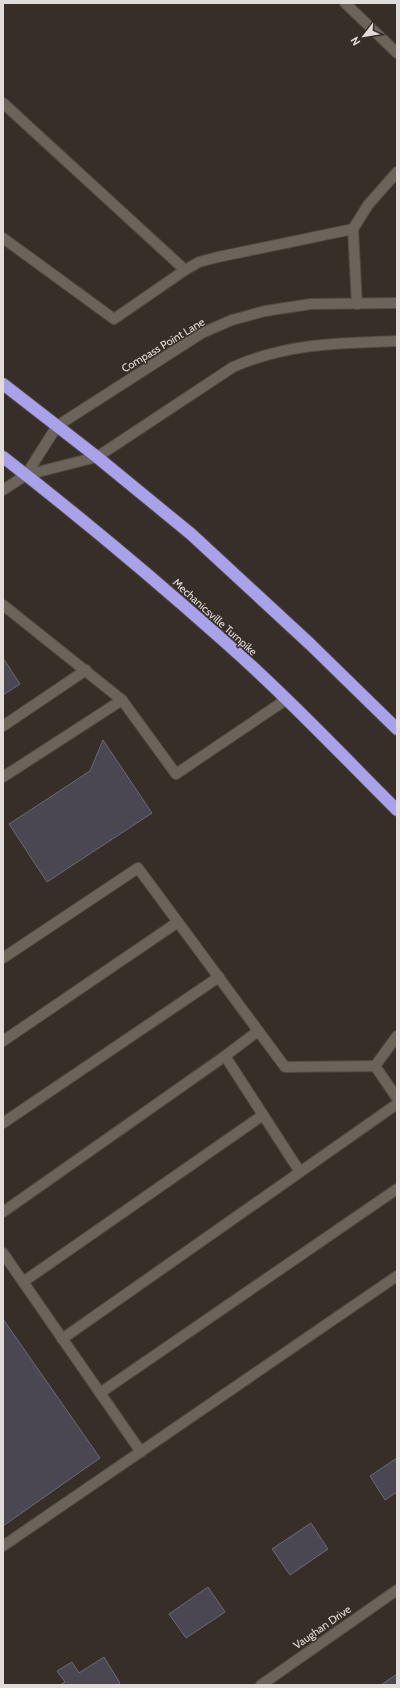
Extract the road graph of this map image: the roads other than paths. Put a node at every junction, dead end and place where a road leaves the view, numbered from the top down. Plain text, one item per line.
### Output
1 (345, 3) edge
2 (397, 53) edge
3 (3, 103) edge
4 (397, 172) edge
5 (354, 229) junction
6 (3, 238) edge
7 (185, 270) junction
8 (397, 303) edge
9 (357, 304) junction
10 (397, 341) edge
11 (3, 384) edge
12 (56, 426) junction
13 (3, 457) edge
14 (97, 458) junction
15 (26, 475) junction
16 (3, 490) edge
17 (3, 605) edge
18 (86, 670) junction
19 (287, 699) junction
20 (122, 700) junction
21 (3, 726) edge
22 (397, 728) edge
23 (3, 777) edge
24 (397, 810) edge
25 (178, 922) junction
26 (3, 958) edge
27 (219, 977) junction
28 (258, 1031) junction
29 (397, 1036) edge
30 (3, 1041) edge
31 (225, 1056) junction
32 (375, 1066) junction
33 (397, 1098) edge
34 (397, 1104) edge
35 (263, 1115) junction
36 (3, 1123) edge
37 (300, 1172) junction
38 (397, 1189) edge
39 (3, 1212) edge
40 (3, 1253) edge
41 (397, 1276) edge
42 (23, 1282) junction
43 (62, 1339) junction
44 (100, 1393) junction
45 (141, 1452) junction
46 (3, 1546) edge
47 (397, 1590) edge
48 (261, 1685) edge

1 - 2 street
3 - 7 street
4 - 5 street
5 - 7 street
5 - 9 street
6 - 7 street
8 - 9 street, Compass Point Lane
9 - 12 street, Compass Point Lane
10 - 14 street, Compass Point Lane
11 - 12 highway
12 - 14 highway
12 - 15 street, Compass Point Lane
13 - 15 highway, Mechanicsville Turnpike
14 - 15 street, Compass Point Lane
14 - 22 highway
15 - 16 street, Compass Point Lane
15 - 19 highway, Mechanicsville Turnpike
17 - 18 street
18 - 20 street
18 - 21 street
19 - 20 street
19 - 24 highway, Mechanicsville Turnpike
20 - 23 street
25 - 26 street
25 - 27 street
25 - 30 street
27 - 28 street
27 - 36 street
28 - 31 street
28 - 32 street
29 - 32 street
31 - 35 street
31 - 39 street
32 - 33 street
34 - 37 street
35 - 37 street
35 - 42 street
37 - 43 street
38 - 44 street
40 - 42 street
41 - 45 street
42 - 43 street
43 - 44 street
44 - 45 street
45 - 46 street
47 - 48 street, Vaughan Drive

